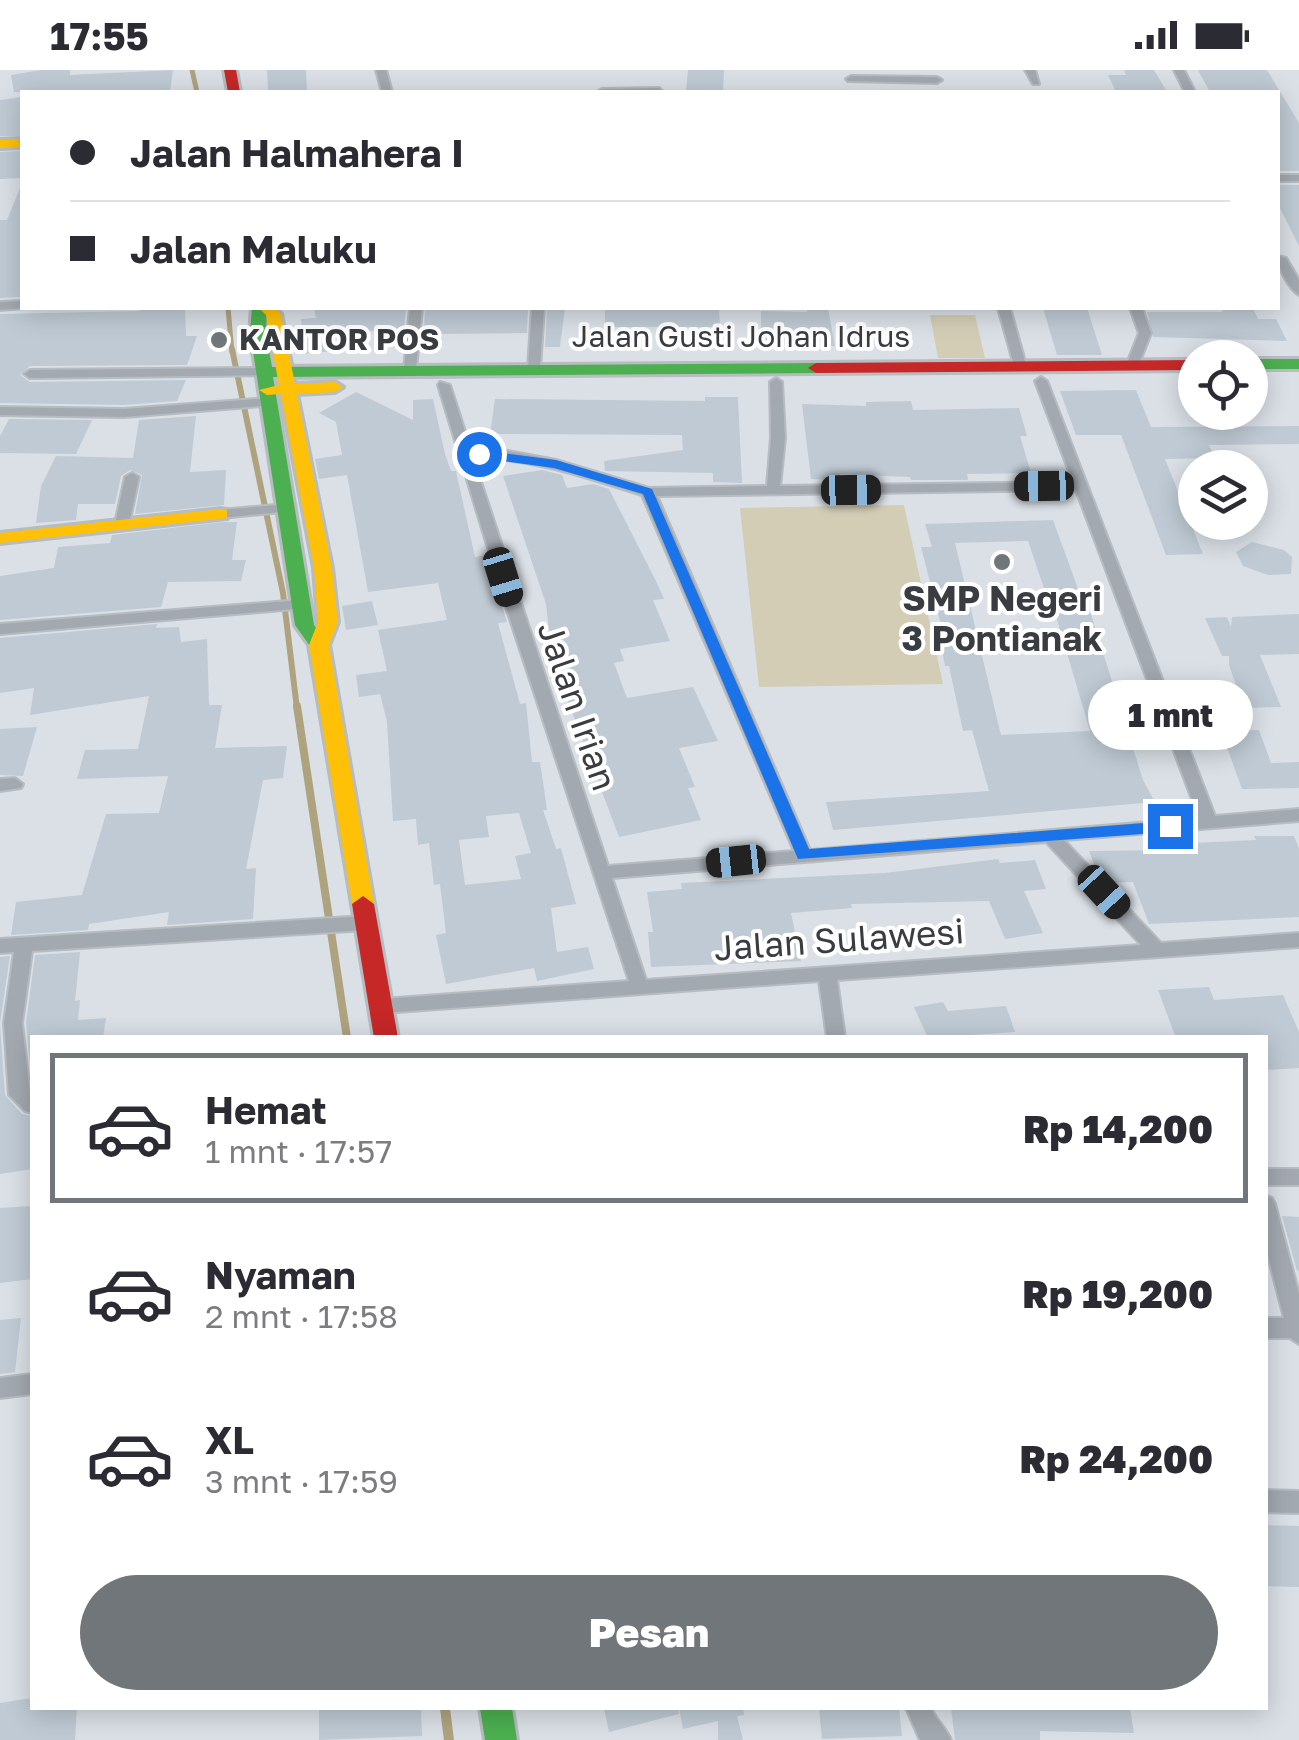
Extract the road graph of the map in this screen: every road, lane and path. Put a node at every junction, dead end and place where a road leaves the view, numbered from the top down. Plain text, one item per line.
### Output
1 (1030, 70) edge
2 (936, 75) edge
3 (851, 80) dead end
4 (1036, 82) dead end
5 (659, 88) edge
6 (630, 90) edge
7 (1299, 259) edge
8 (1280, 260) edge
9 (1299, 292) edge
10 (259, 310) edge
11 (269, 310) edge
12 (416, 310) edge
13 (538, 310) edge
14 (1005, 310) edge
15 (1137, 310) edge
16 (1268, 364) edge
17 (1299, 364) edge
18 (1020, 365) junction
19 (1178, 365) edge
20 (1132, 366) junction
21 (534, 368) junction
22 (410, 369) junction
23 (30, 374) dead end
24 (654, 375) junction
25 (1040, 381) junction
26 (1178, 381) edge
27 (1268, 381) edge
28 (1299, 381) edge
29 (776, 382) junction
30 (444, 385) junction
31 (271, 386) junction
32 (0, 411) edge
33 (465, 454) junction
34 (132, 477) dead end
35 (1083, 486) junction
36 (648, 492) junction
37 (774, 492) junction
38 (286, 508) junction
39 (221, 514) joint
40 (122, 524) junction
41 (0, 538) edge
42 (301, 606) junction
43 (0, 629) edge
44 (318, 645) junction
45 (1299, 815) edge
46 (1209, 823) junction
47 (1052, 836) junction
48 (804, 855) junction
49 (602, 873) junction
50 (366, 924) junction
51 (1299, 940) edge
52 (24, 945) junction
53 (0, 946) edge
54 (1156, 949) junction
55 (827, 974) junction
56 (640, 988) junction
57 (383, 1006) junction
58 (386, 1035) edge
59 (836, 1035) edge
60 (30, 1103) edge
61 (1268, 1177) edge
62 (1299, 1178) edge
63 (1268, 1215) edge
64 (1268, 1328) edge
65 (1298, 1330) edge
66 (30, 1384) edge
67 (0, 1388) edge
68 (1268, 1501) edge
69 (1299, 1502) edge
70 (496, 1710) edge
71 (920, 1710) edge
72 (930, 1738) edge
73 (501, 1740) edge

1 - 4 street
2 - 3 street
5 - 6 street
7 - 8 street
8 - 9 street
10 - 31 street
11 - 31 street
12 - 22 street
13 - 21 street
14 - 18 street
15 - 20 street
16 - 17 street
18 - 20 street, Jalan Gusti Johan Idrus
18 - 24 street, Jalan Gusti Johan Idrus
19 - 20 street, Jalan Gusti Johan Idrus
21 - 22 street, Jalan Gusti Johan Idrus
21 - 24 street, Jalan Gusti Johan Idrus
22 - 31 street, Jalan Gusti Johan Idrus
23 - 31 street, Jalan Gusti Johan Idrus
24 - 29 street, Jalan Gusti Johan Idrus
24 - 30 street, Jalan Gusti Johan Idrus
25 - 26 street, Jalan Gusti Johan Idrus
25 - 29 street, Jalan Gusti Johan Idrus
25 - 35 street
27 - 28 street
29 - 37 street
30 - 31 street, Jalan Gusti Johan Idrus
30 - 33 street, Jalan Irian
31 - 32 street
31 - 38 street
31 - 44 street
33 - 36 street
33 - 49 street, Jalan Irian
34 - 40 street
35 - 37 street
35 - 46 street
36 - 37 street
36 - 48 street
38 - 39 street
38 - 42 street
39 - 40 street
40 - 41 street
42 - 43 street
42 - 44 street
44 - 50 street
45 - 46 street
46 - 47 street
47 - 48 street
47 - 54 street
48 - 49 street
49 - 56 street, Jalan Irian
50 - 52 street
50 - 57 street
51 - 54 street, Jalan Sulawesi
52 - 53 street
52 - 60 street
54 - 55 street, Jalan Sulawesi
55 - 56 street, Jalan Sulawesi
55 - 59 street
56 - 57 street, Jalan Sulawesi
57 - 58 street
61 - 62 street
63 - 65 street
64 - 65 street
66 - 67 street
68 - 69 street
70 - 73 street
71 - 72 street

